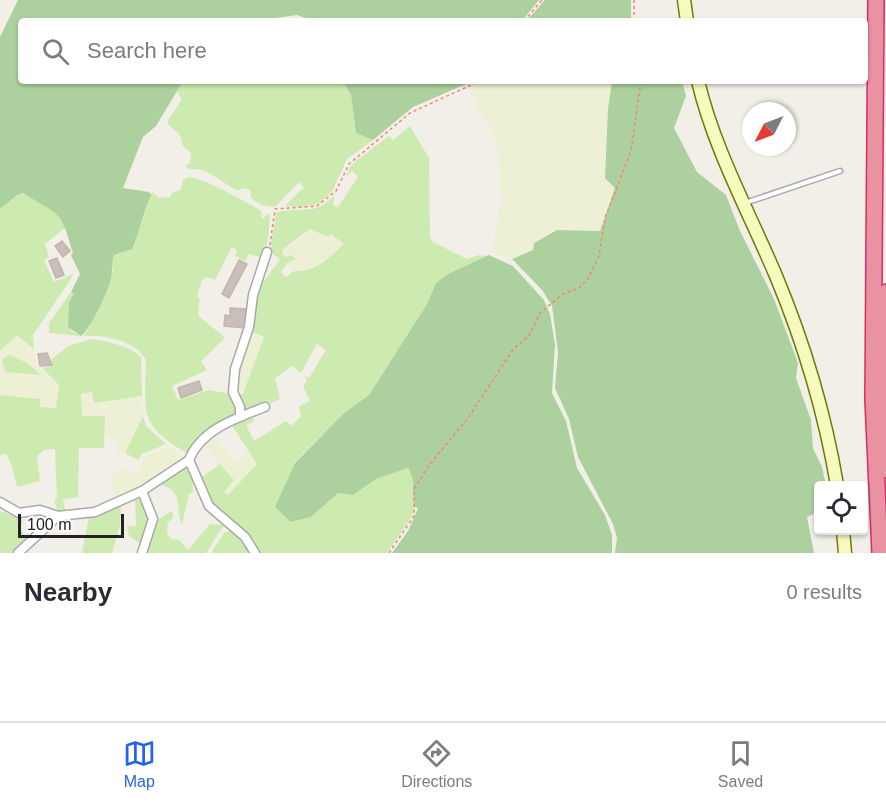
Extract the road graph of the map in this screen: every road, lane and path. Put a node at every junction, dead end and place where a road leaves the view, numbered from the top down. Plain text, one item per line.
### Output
1 (542, 0) edge
2 (633, 0) edge
3 (684, 0) edge
4 (876, 0) edge
5 (527, 18) edge
6 (634, 18) edge
7 (687, 18) edge
8 (473, 84) edge
9 (640, 84) edge
10 (699, 84) edge
11 (840, 171) dead end
12 (744, 203) junction
13 (267, 252) joint
14 (886, 291) edge
15 (265, 407) dead end
16 (240, 417) junction
17 (189, 460) junction
18 (886, 470) edge
19 (836, 481) edge
20 (142, 491) junction
21 (0, 502) edge
22 (58, 516) junction
23 (843, 535) edge
24 (18, 553) edge
25 (142, 553) edge
26 (255, 553) edge
27 (389, 553) edge
28 (845, 553) edge
29 (880, 553) edge

1 - 5 path
2 - 6 path
3 - 7 main road
4 - 29 highway
8 - 13 path
9 - 27 path
10 - 12 main road
11 - 12 lane
12 - 19 main road
13 - 16 street
14 - 18 highway
15 - 16 street
16 - 17 street
17 - 20 street
17 - 26 street
20 - 22 street
20 - 25 street
21 - 22 street
22 - 24 street
23 - 28 main road

